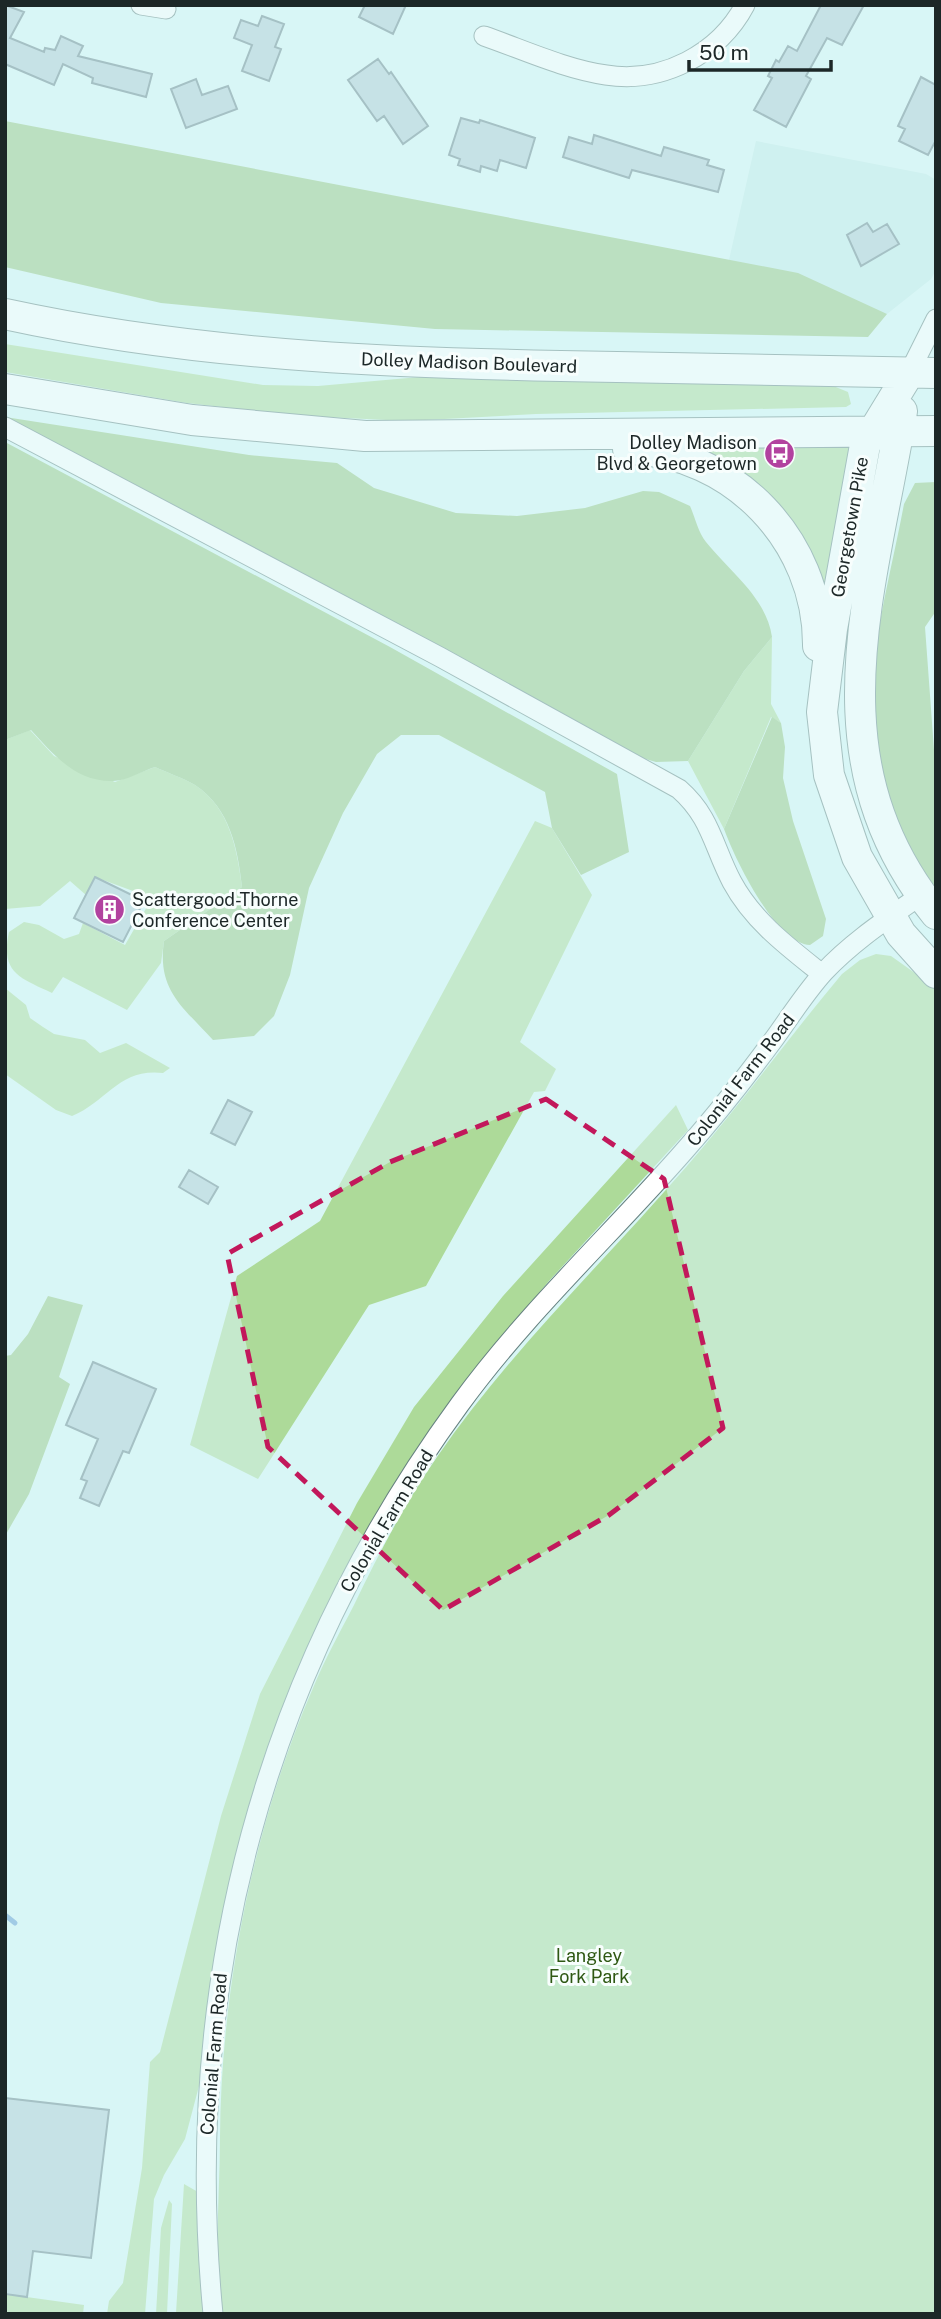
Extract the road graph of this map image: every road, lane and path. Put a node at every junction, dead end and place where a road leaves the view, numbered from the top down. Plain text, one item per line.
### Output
1 (141, 5) edge
2 (745, 5) edge
3 (166, 9) dead end
4 (484, 36) dead end
5 (5, 314) edge
6 (936, 319) edge
7 (922, 373) edge
8 (5, 389) edge
9 (5, 427) edge
10 (885, 431) junction
11 (936, 431) edge
12 (468, 437) junction
13 (822, 712) junction
14 (928, 904) edge
15 (890, 917) junction
16 (936, 973) edge
17 (822, 974) junction
18 (213, 2314) edge

1 - 3 street
2 - 4 street
5 - 7 main road, Dolley Madison Boulevard
6 - 7 street
7 - 10 main road, Georgetown Pike
8 - 12 main road
9 - 17 street
10 - 11 main road
10 - 12 main road
10 - 13 main road, Georgetown Pike
10 - 14 main road, Georgetown Pike
12 - 13 main road
13 - 15 main road, Georgetown Pike
14 - 15 street, Colonial Farm Road
15 - 16 main road, Georgetown Pike
15 - 17 street, Colonial Farm Road
17 - 18 street, Colonial Farm Road

